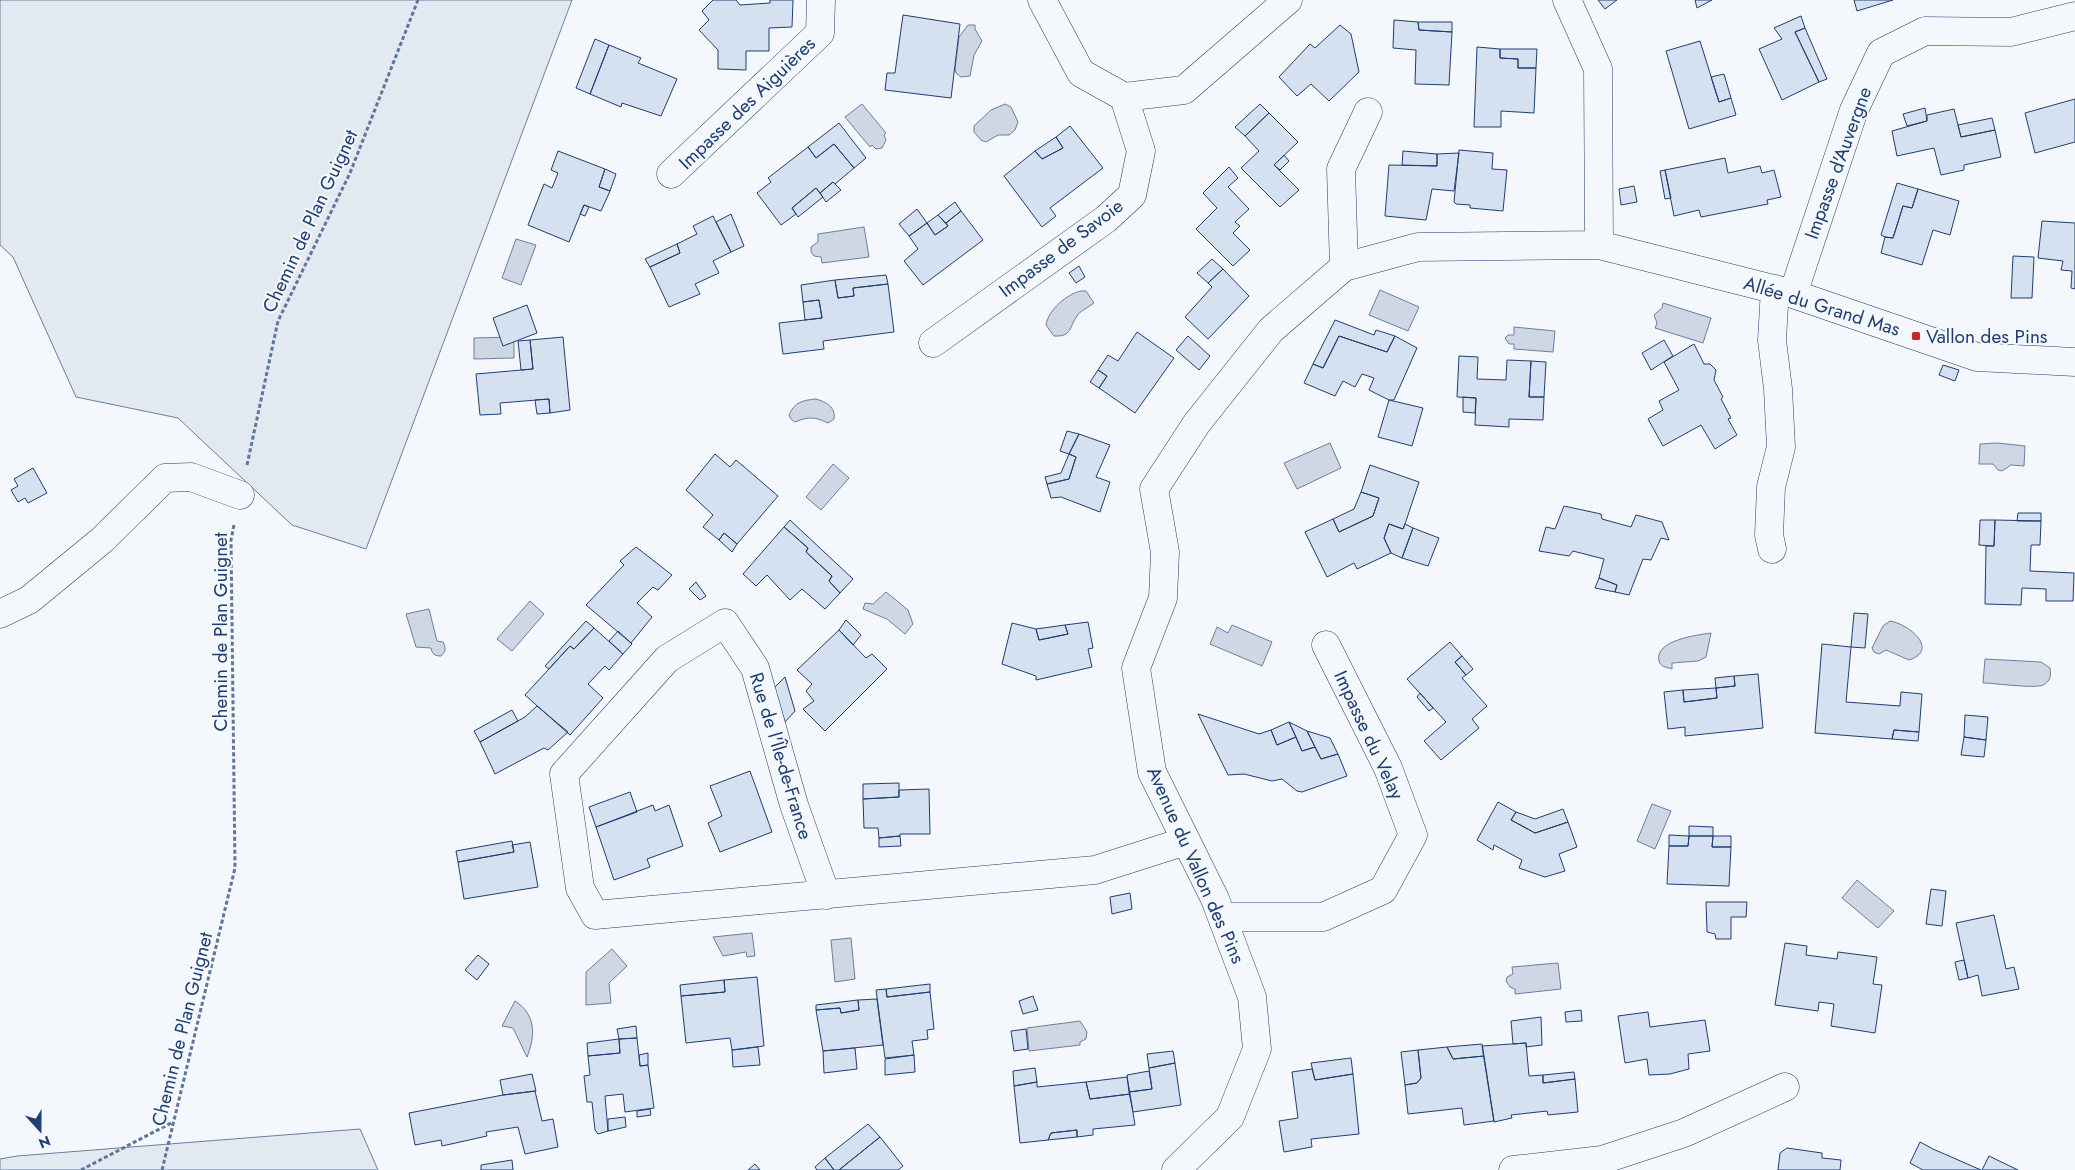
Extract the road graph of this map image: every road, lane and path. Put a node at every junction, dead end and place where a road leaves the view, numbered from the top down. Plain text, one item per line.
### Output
1 (418, 0) edge
2 (821, 0) edge
3 (1042, 0) edge
4 (1288, 0) edge
5 (1567, 0) edge
6 (2075, 16) edge
7 (1124, 97) junction
8 (1368, 112) dead end
9 (671, 174) dead end
10 (1599, 245) junction
11 (1344, 267) junction
12 (1784, 292) junction
13 (932, 343) dead end
14 (2075, 362) edge
15 (240, 495) junction
16 (1772, 549) dead end
17 (0, 614) edge
18 (1326, 644) dead end
19 (1186, 840) junction
20 (826, 895) junction
21 (1222, 917) junction
22 (1785, 1087) dead end
23 (174, 1122) junction
24 (81, 1170) edge
25 (162, 1170) edge
26 (1176, 1170) edge
27 (1513, 1170) edge

1 - 15 path, Chemin de Plan Guignet
2 - 9 street, Impasse des Aiguières
3 - 7 street
4 - 7 street
5 - 10 street
6 - 12 street, Impasse d'Auvergne
7 - 13 street, Impasse de Savoie
8 - 11 street
10 - 11 street, Avenue du Vallon des Pins
10 - 12 street, Allée du Grand Mas
11 - 19 street, Avenue du Vallon des Pins
12 - 14 street, Allée du Grand Mas
12 - 16 street, Impasse d'Auvergne
15 - 17 street
15 - 23 path, Chemin de Plan Guignet
18 - 21 street, Impasse du Velay
19 - 20 street, Rue de l'Île-de-France
19 - 21 street, Avenue du Vallon des Pins
20 - 20 street, Rue de l'Île-de-France
21 - 26 street, Avenue du Vallon des Pins
22 - 27 street
23 - 24 path
23 - 25 path, Chemin de Plan Guignet

